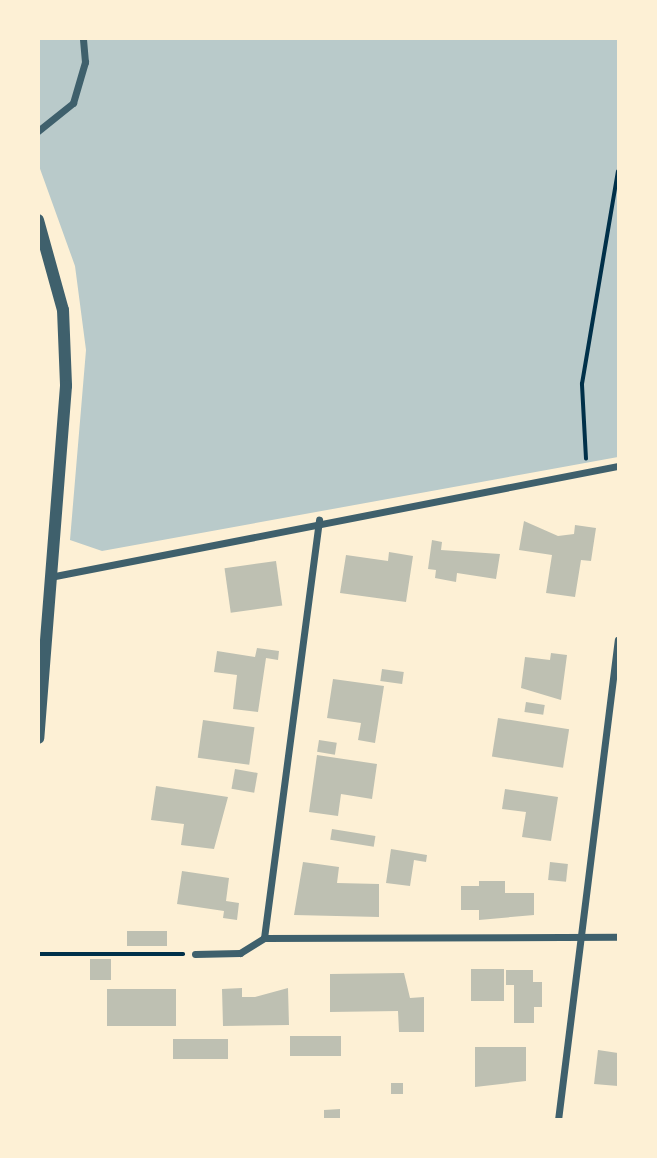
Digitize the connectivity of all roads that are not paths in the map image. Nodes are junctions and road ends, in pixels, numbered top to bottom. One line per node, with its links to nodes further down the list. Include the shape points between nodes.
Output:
1 (83, 38): 2 (street, via 85,62 73,103)
2 (38, 131)
3 (38, 220): 6 (street, via 64,335)
4 (618, 466): 5 (street)
5 (318, 520): 6 (street); 11 (street)
6 (55, 576): 8 (street)
7 (618, 640): 9 (street)
8 (38, 738)
9 (582, 937): 10 (street); 11 (street); 13 (street)
10 (618, 937)
11 (264, 938): 12 (street, via 240,953)
12 (195, 954)
13 (558, 1119)

